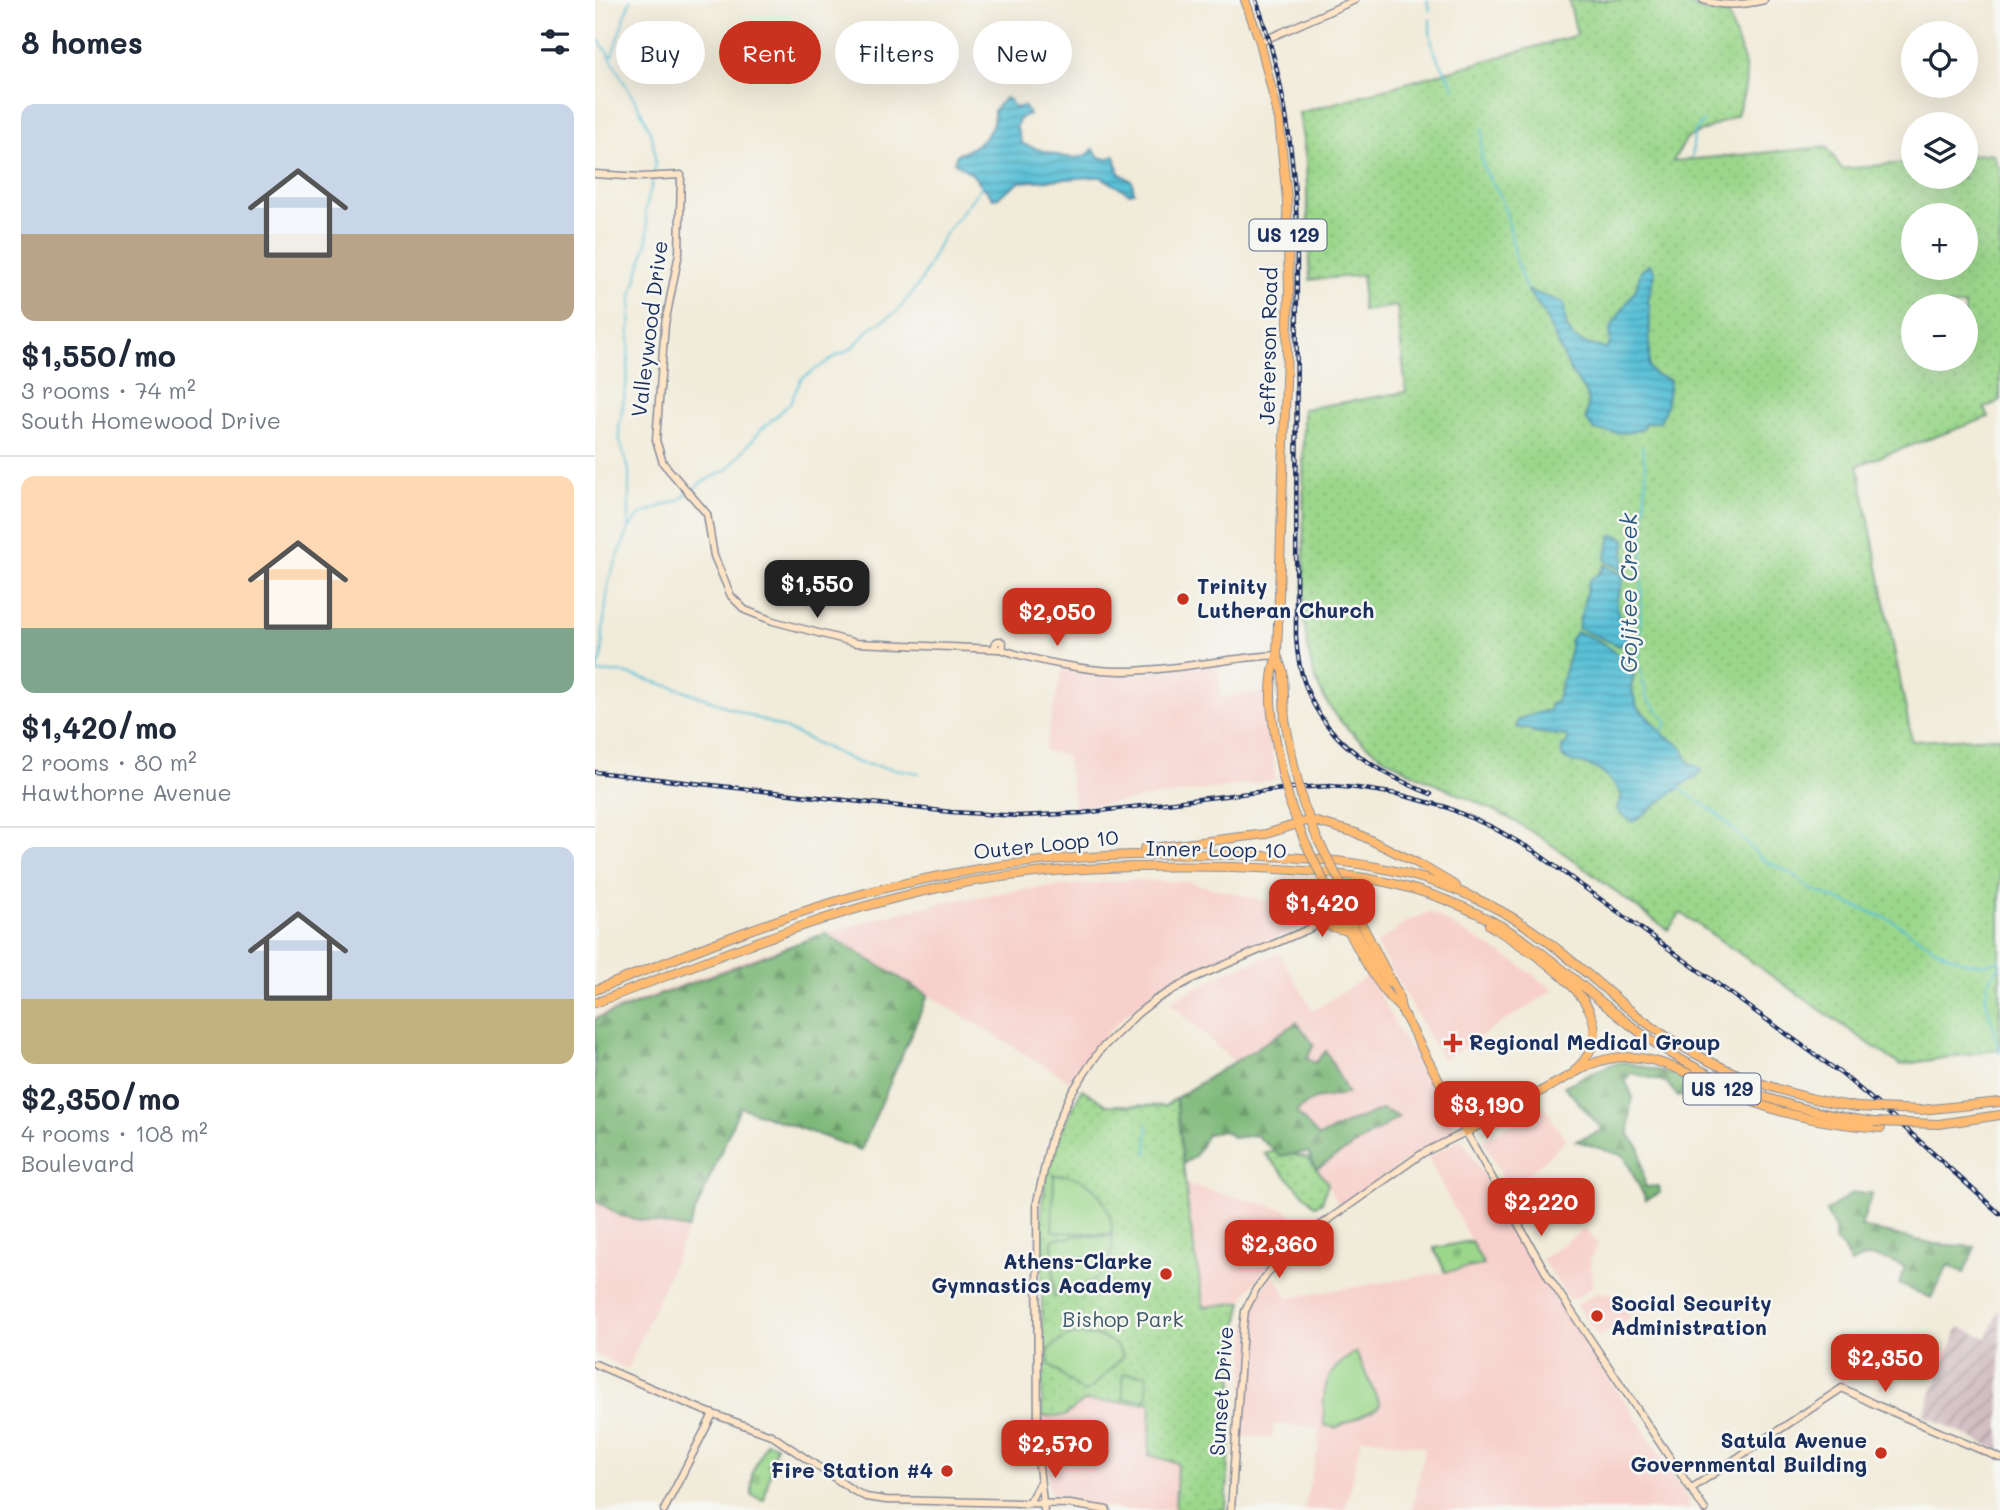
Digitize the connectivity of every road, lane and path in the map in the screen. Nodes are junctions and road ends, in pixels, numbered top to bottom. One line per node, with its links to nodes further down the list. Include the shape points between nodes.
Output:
1 (1245, 0): 5 (highway, Jefferson Road / US 129)
2 (1355, 0): 5 (street)
3 (1703, 0): 4 (street, via 1735,6)
4 (1764, 0)
5 (1260, 42): 7 (highway, Jefferson Road / US 129, via 1279,119 1287,200 1289,292)
6 (595, 174): 7 (street, Valleywood Drive, via 681,175 679,253 665,324 656,440 663,463 706,512 719,570 731,596 744,610 856,643 999,646 1041,660 1107,671)
7 (1277, 655): 8 (highway, Jefferson Road / US 129, bridge, via 1294,770); 9 (highway, Jefferson Road / US 129, bridge, via 1272,719)
8 (1310, 820): 9 (highway); 13 (highway, US 129, via 1374,841); 14 (highway, Jefferson Road, bridge, via 1346,893)
9 (1297, 822): 10 (highway, via 1266,834); 11 (highway, Jefferson Road / US 129, bridge)
10 (1106, 854): 13 (highway, Outer Loop 10, via 1335,859 1425,878); 17 (highway, Outer Loop 10, via 967,870 856,896 778,920)
11 (1331, 895): 14 (highway, US 129); 15 (highway, via 1329,913)
12 (1444, 899): 18 (highway, Inner Loop 10, via 1380,879 1307,869 1113,867 1006,876 839,914); 20 (highway, via 1528,951 1585,1000 1594,1021 1593,1044); 25 (highway, Inner Loop 10, via 1535,947 1648,1039 1700,1070 1782,1104)
13 (1482, 901): 22 (highway, Outer Loop 10 / US 129, bridge, via 1545,939 1635,1013 1692,1052 1766,1086 1857,1107 1921,1110)
14 (1347, 912): 15 (street); 16 (highway, US 129); 19 (highway, via 1396,989)
15 (1320, 924): 16 (highway); 30 (street, via 1194,978 1156,1000 1100,1050 1070,1095 1051,1138 1037,1202)
16 (1348, 931): 19 (highway, US 129, via 1377,980)
17 (595, 990)
18 (595, 1003)
19 (1401, 1009): 21 (highway, US 129)
20 (1567, 1076): 23 (highway, US 129); 25 (highway, US 129, via 1608,1059 1647,1057 1774,1109 1829,1122)
21 (1449, 1098): 23 (highway, via 1472,1117); 26 (highway, US 129)
22 (2000, 1102)
23 (1500, 1115): 26 (highway, US 129)
24 (2000, 1115): 25 (highway, US 129, bridge, via 1938,1124)
25 (1877, 1125)
26 (1466, 1132): 31 (street, via 1549,1278); 36 (street, Sunset Drive, via 1423,1153 1309,1234 1276,1263 1252,1295 1243,1328)
27 (595, 1364): 28 (street)
28 (713, 1414): 32 (street, via 771,1435 866,1497); 34 (street)
29 (2000, 1458): 31 (street, via 1842,1388)
30 (1041, 1480): 32 (street); 33 (street)
31 (1692, 1488): 37 (street)
32 (1025, 1504): 33 (street)
33 (1044, 1507): 35 (street, via 1070,1504)
34 (664, 1510)
35 (1107, 1510)
36 (1231, 1510)
37 (1705, 1510)

